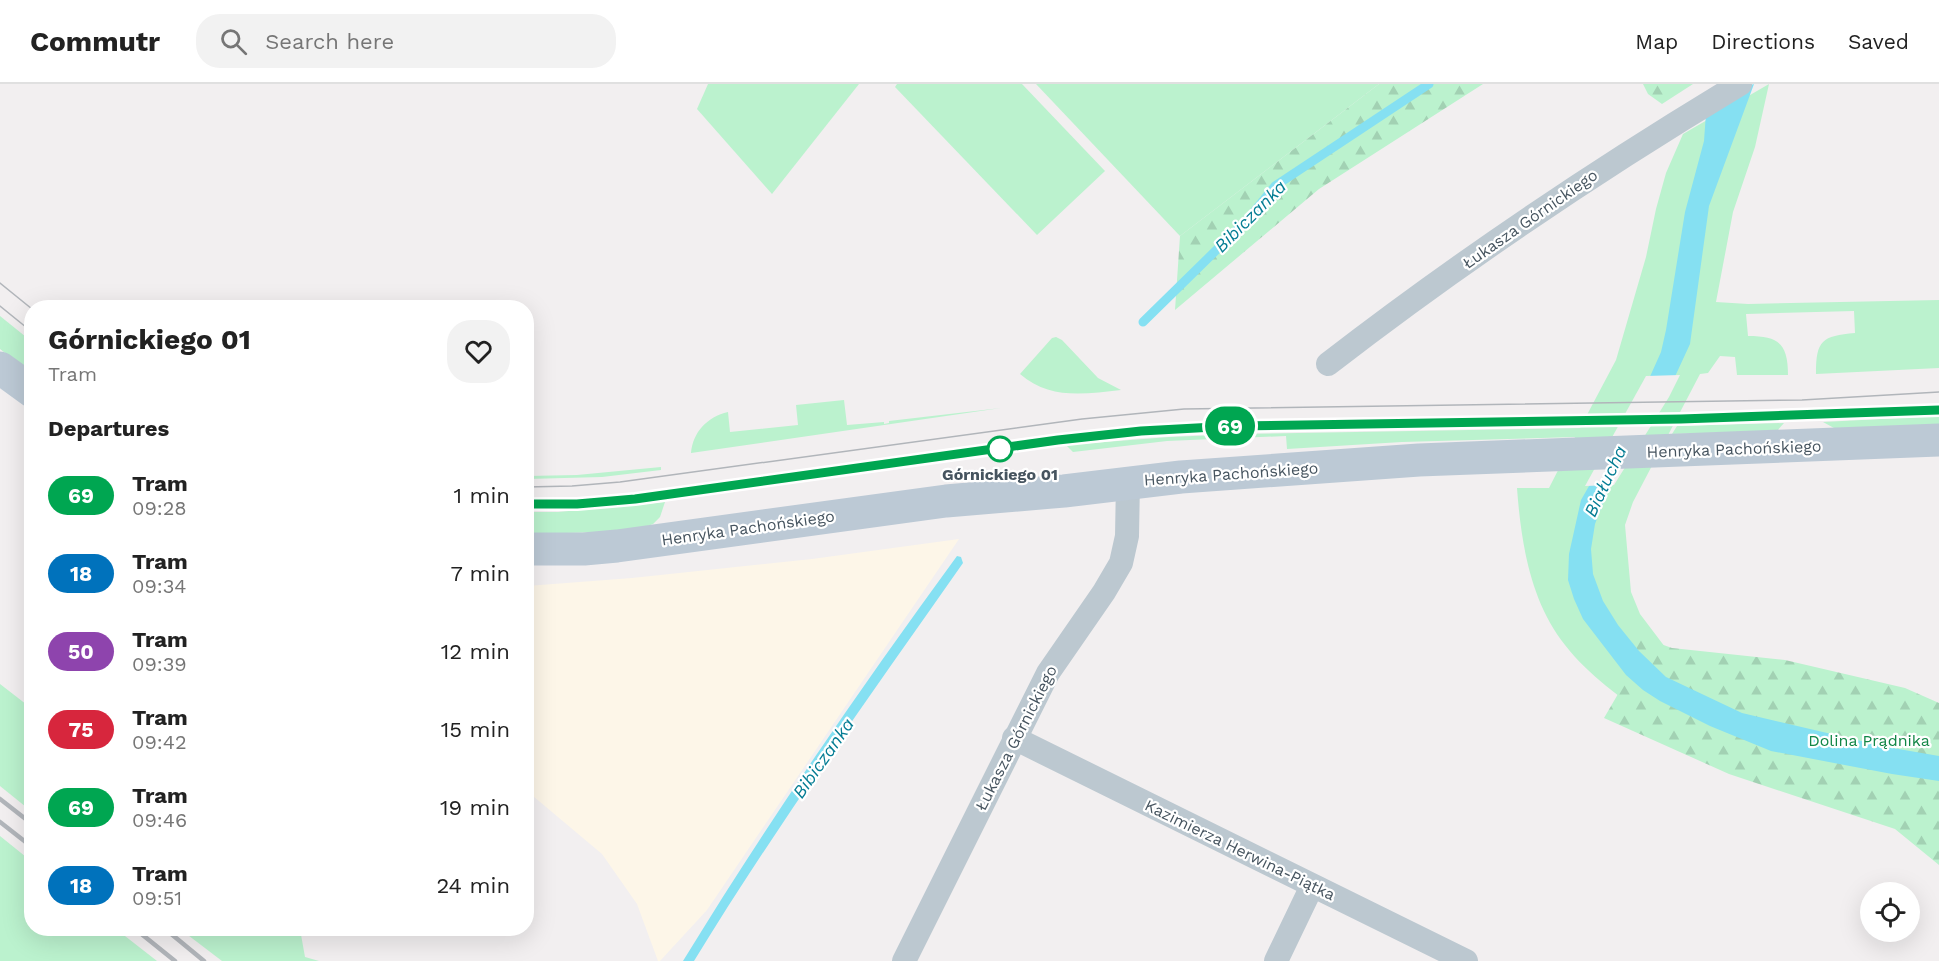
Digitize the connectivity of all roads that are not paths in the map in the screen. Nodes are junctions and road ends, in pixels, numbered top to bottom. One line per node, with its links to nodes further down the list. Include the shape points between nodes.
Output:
1 (1740, 84): 2 (street, Łukasza Górnickiego, via 1547,205)
2 (1328, 364)
3 (0, 368): 4 (street)
4 (24, 386)
5 (1939, 440): 6 (street, Henryka Pachońskiego, via 1419,460)
6 (1128, 482): 7 (street, Henryka Pachońskiego, via 946,501 617,546); 8 (street, Łukasza Górnickiego, via 1127,536 1121,563 1048,673)
7 (534, 549)
8 (1014, 738): 9 (street, Kazimierza Herwina-Piątka); 10 (street, Łukasza Górnickiego)
9 (1312, 886): 11 (street); 12 (street, Kazimierza Herwina-Piątka)
10 (904, 961)
11 (1276, 961)
12 (1466, 961)

